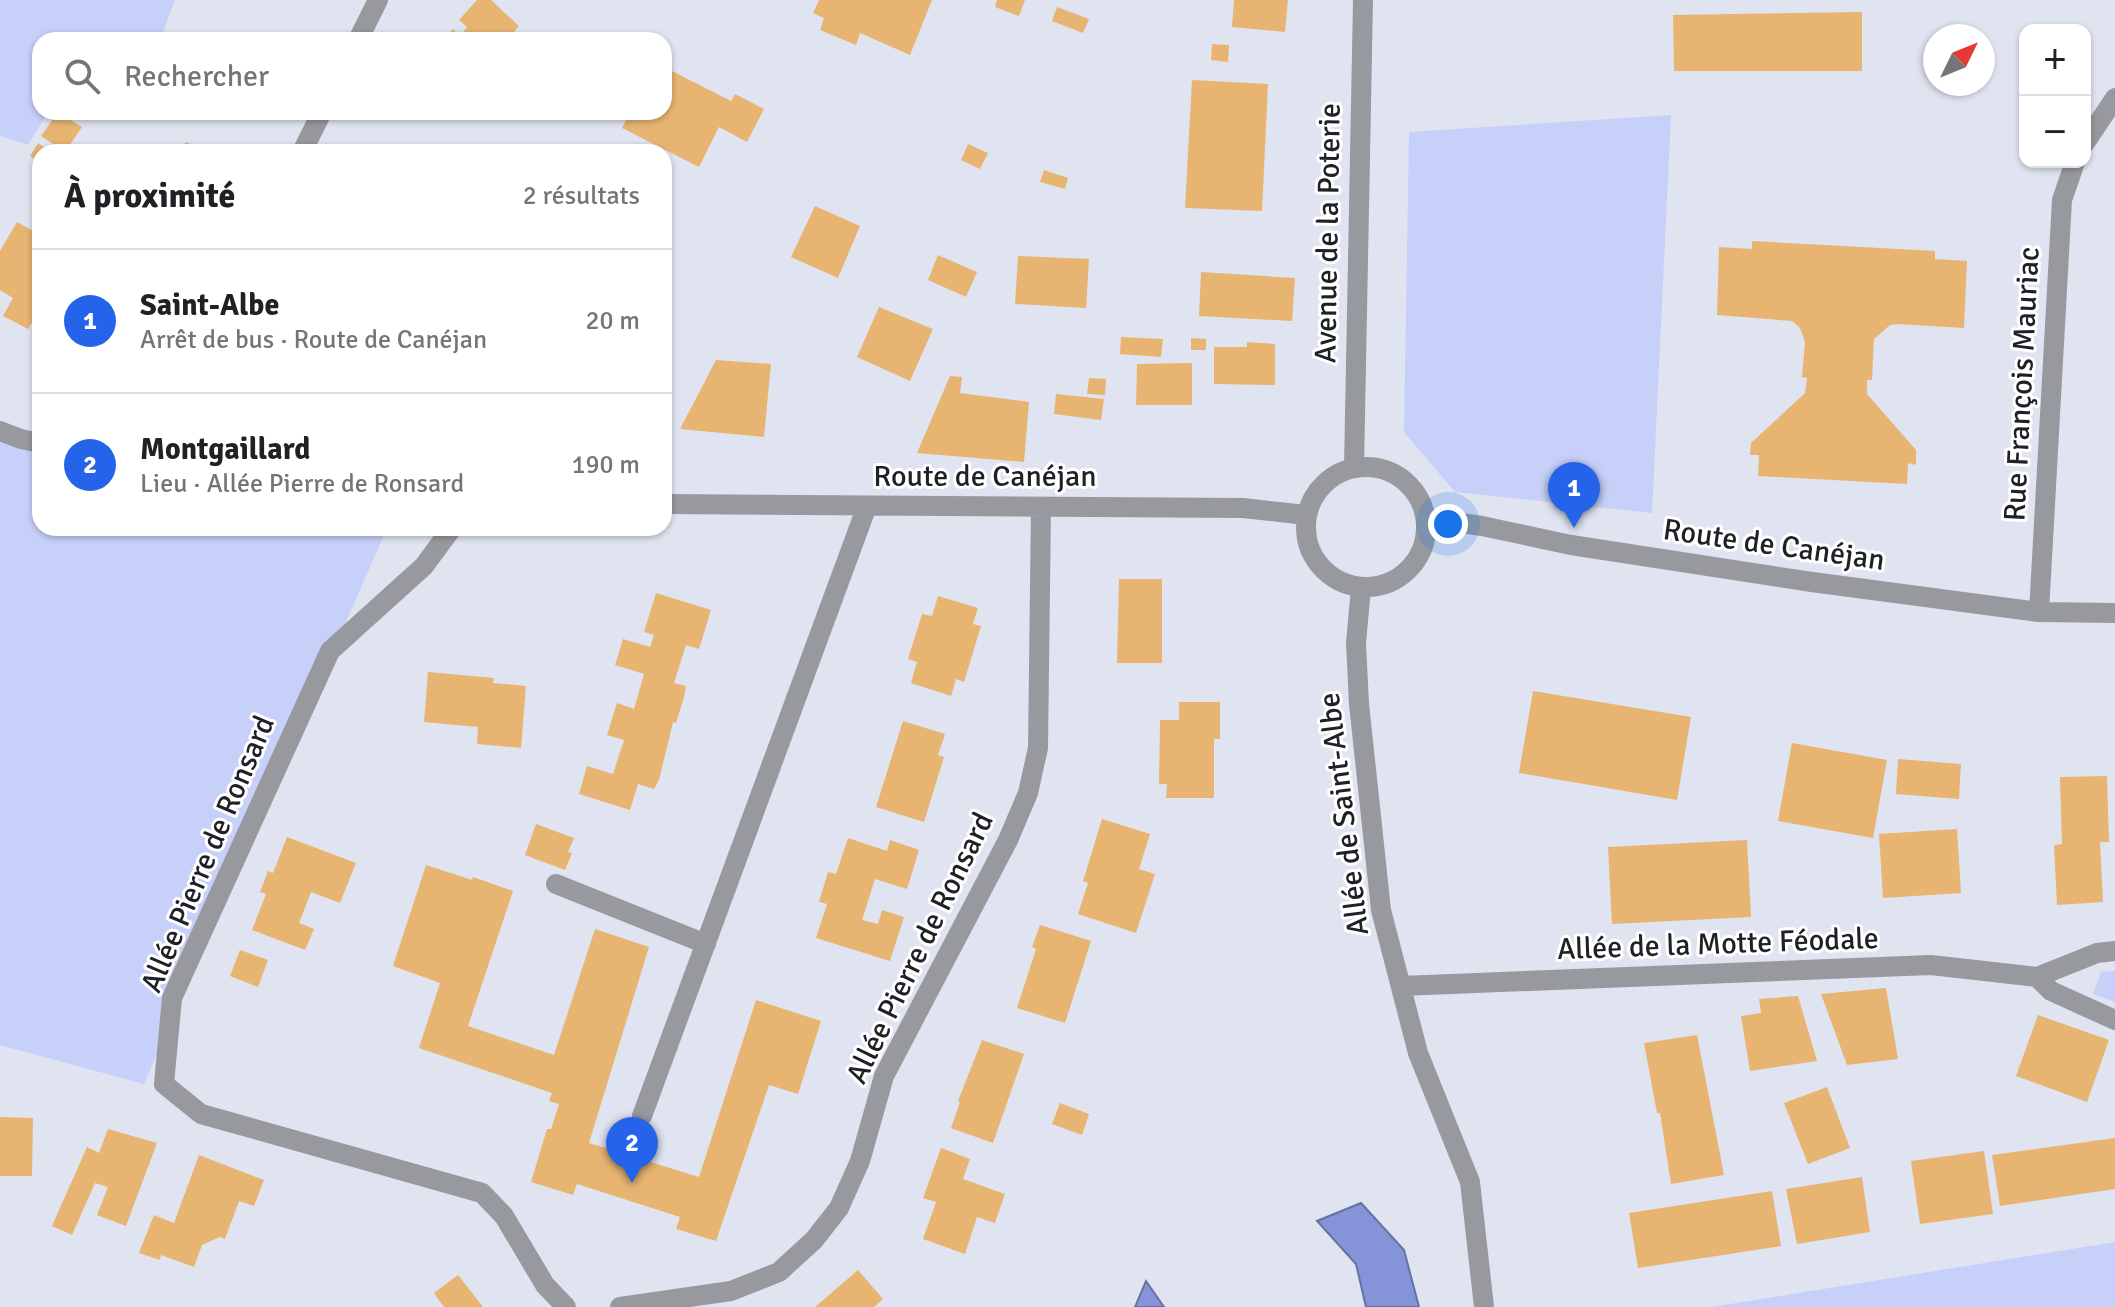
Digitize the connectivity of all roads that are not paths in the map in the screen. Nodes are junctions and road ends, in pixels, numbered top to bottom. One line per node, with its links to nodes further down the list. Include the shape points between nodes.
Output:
1 (378, 0): 3 (street)
2 (1363, 0): 11 (street, Avenue de la Poterie)
3 (362, 32)
4 (2115, 98): 6 (street)
5 (318, 120): 7 (street)
6 (2091, 134)
7 (306, 144)
8 (2073, 168): 19 (street, Rue François Mauriac, via 2062,200)
9 (0, 431): 10 (street)
10 (32, 441)
11 (1354, 468): 15 (street, via 1323,484); 16 (street, via 1374,467 1408,484)
12 (672, 504): 13 (street, Route de Canéjan)
13 (867, 506): 14 (street, Route de Canéjan); 22 (street)
14 (1041, 507): 15 (street, Route de Canéjan, via 1243,508); 29 (street, Allée Pierre de Ronsard, via 1038,748 1028,793 884,1076 860,1161 839,1208 779,1272 731,1291)
15 (1306, 515): 18 (street, via 1305,536 1324,572)
16 (1426, 518): 18 (street, via 1421,554 1411,569 1388,583); 19 (street, Route de Canéjan, via 1812,582)
17 (446, 536): 28 (street, Allée Pierre de Ronsard, via 424,566 330,651 172,998 164,1084 201,1114 482,1193 504,1216 545,1285)
18 (1361, 588): 25 (street, Allée de Saint-Albe, via 1356,643 1359,704 1381,910)
19 (2039, 612): 20 (street, Route de Canéjan)
20 (2115, 613)
21 (556, 884): 22 (street)
22 (706, 944): 27 (street)
23 (2115, 951): 24 (street, Allée de la Motte Féodale)
24 (2037, 977): 25 (street, Allée de la Motte Féodale, via 1931,965); 26 (street, Allée de la Motte Féodale, via 2051,991)
25 (1401, 986): 30 (street, Allée de Saint-Albe, via 1418,1053 1470,1182)
26 (2115, 1020)
27 (642, 1116)
28 (566, 1307)
29 (620, 1307)
30 (1484, 1307)

